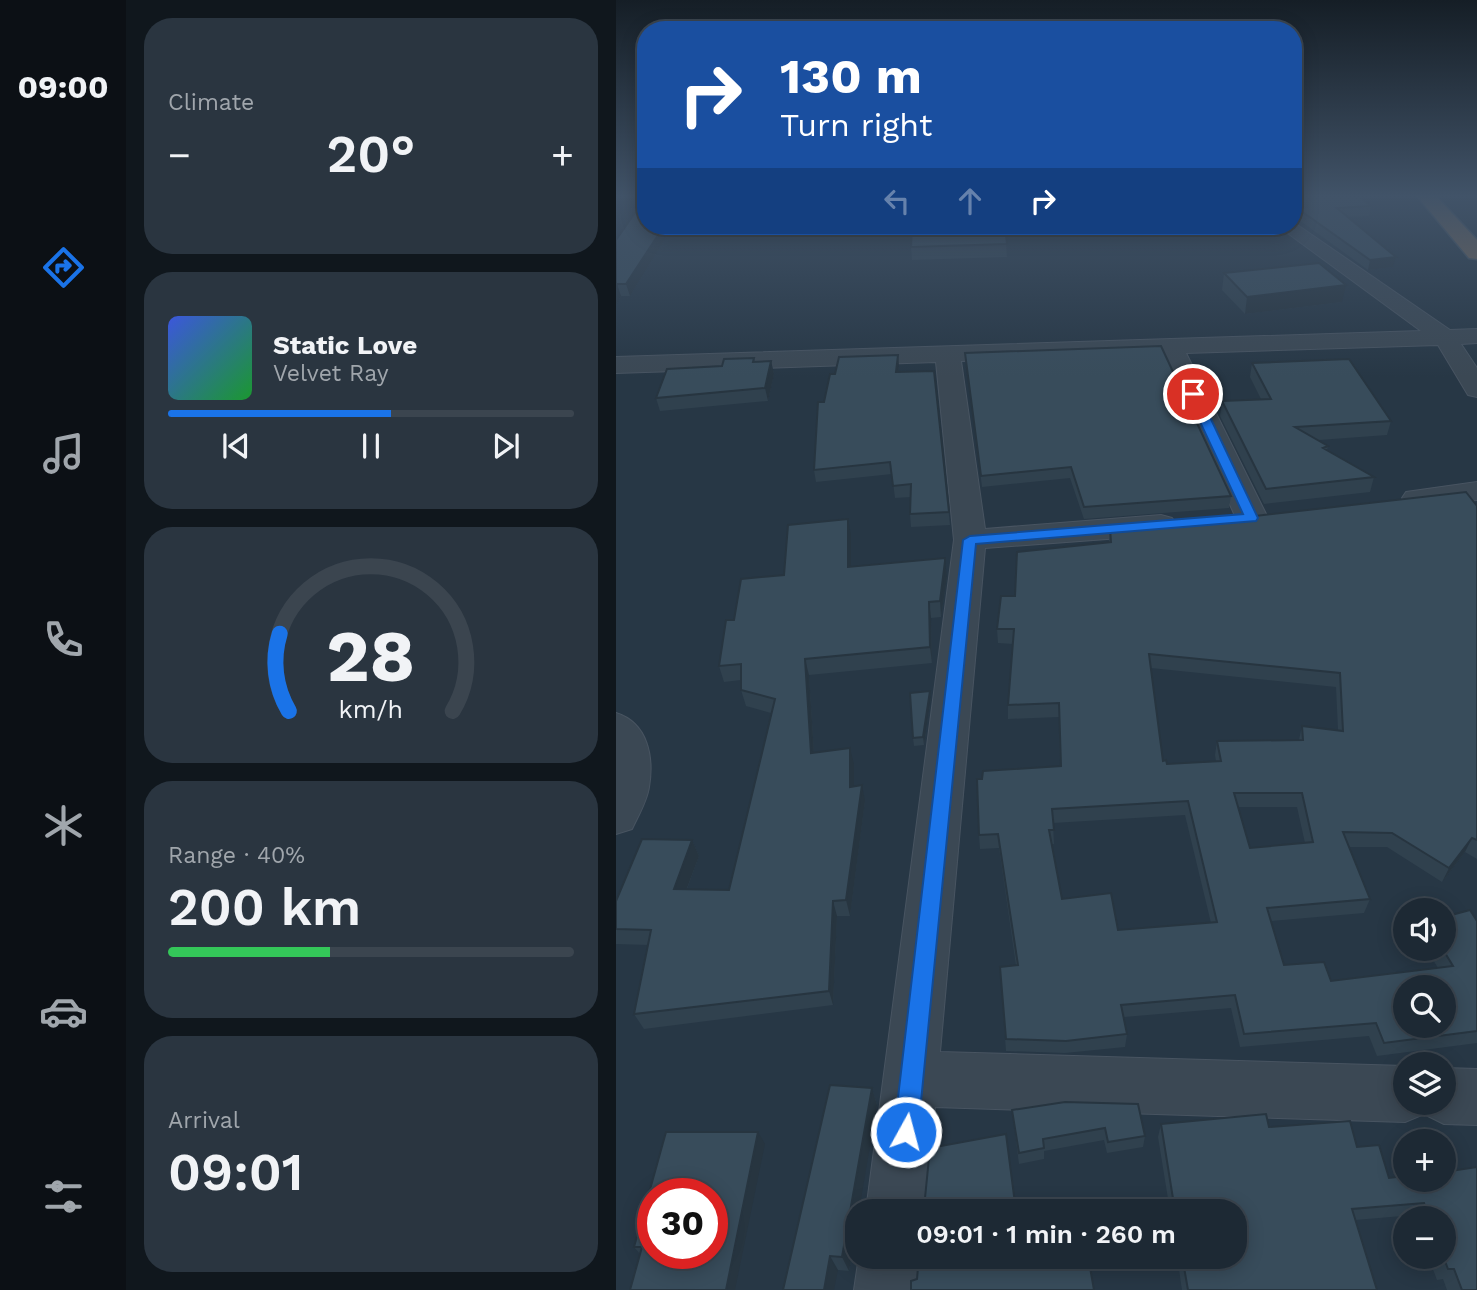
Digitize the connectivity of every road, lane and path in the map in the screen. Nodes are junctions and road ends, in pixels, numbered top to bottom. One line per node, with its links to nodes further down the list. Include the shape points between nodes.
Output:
1 (1331, 256): 3 (street)
2 (1477, 336): 3 (street)
3 (1445, 337): 4 (street); 7 (street)
4 (1170, 345): 5 (street); 10 (street)
5 (948, 354): 6 (street); 12 (street)
6 (616, 365)
7 (1477, 389)
8 (1477, 491): 9 (street)
9 (1384, 502)
10 (1251, 517)
11 (1184, 523): 12 (street)
12 (970, 540): 15 (street)
13 (616, 728): 14 (street, via 628,743 628,788)
14 (616, 816)
15 (912, 1079): 16 (street); 19 (street)
16 (1393, 1094)
17 (1456, 1096): 18 (street)
18 (1477, 1097)
19 (897, 1199)
20 (888, 1269): 21 (street)
21 (886, 1290)

